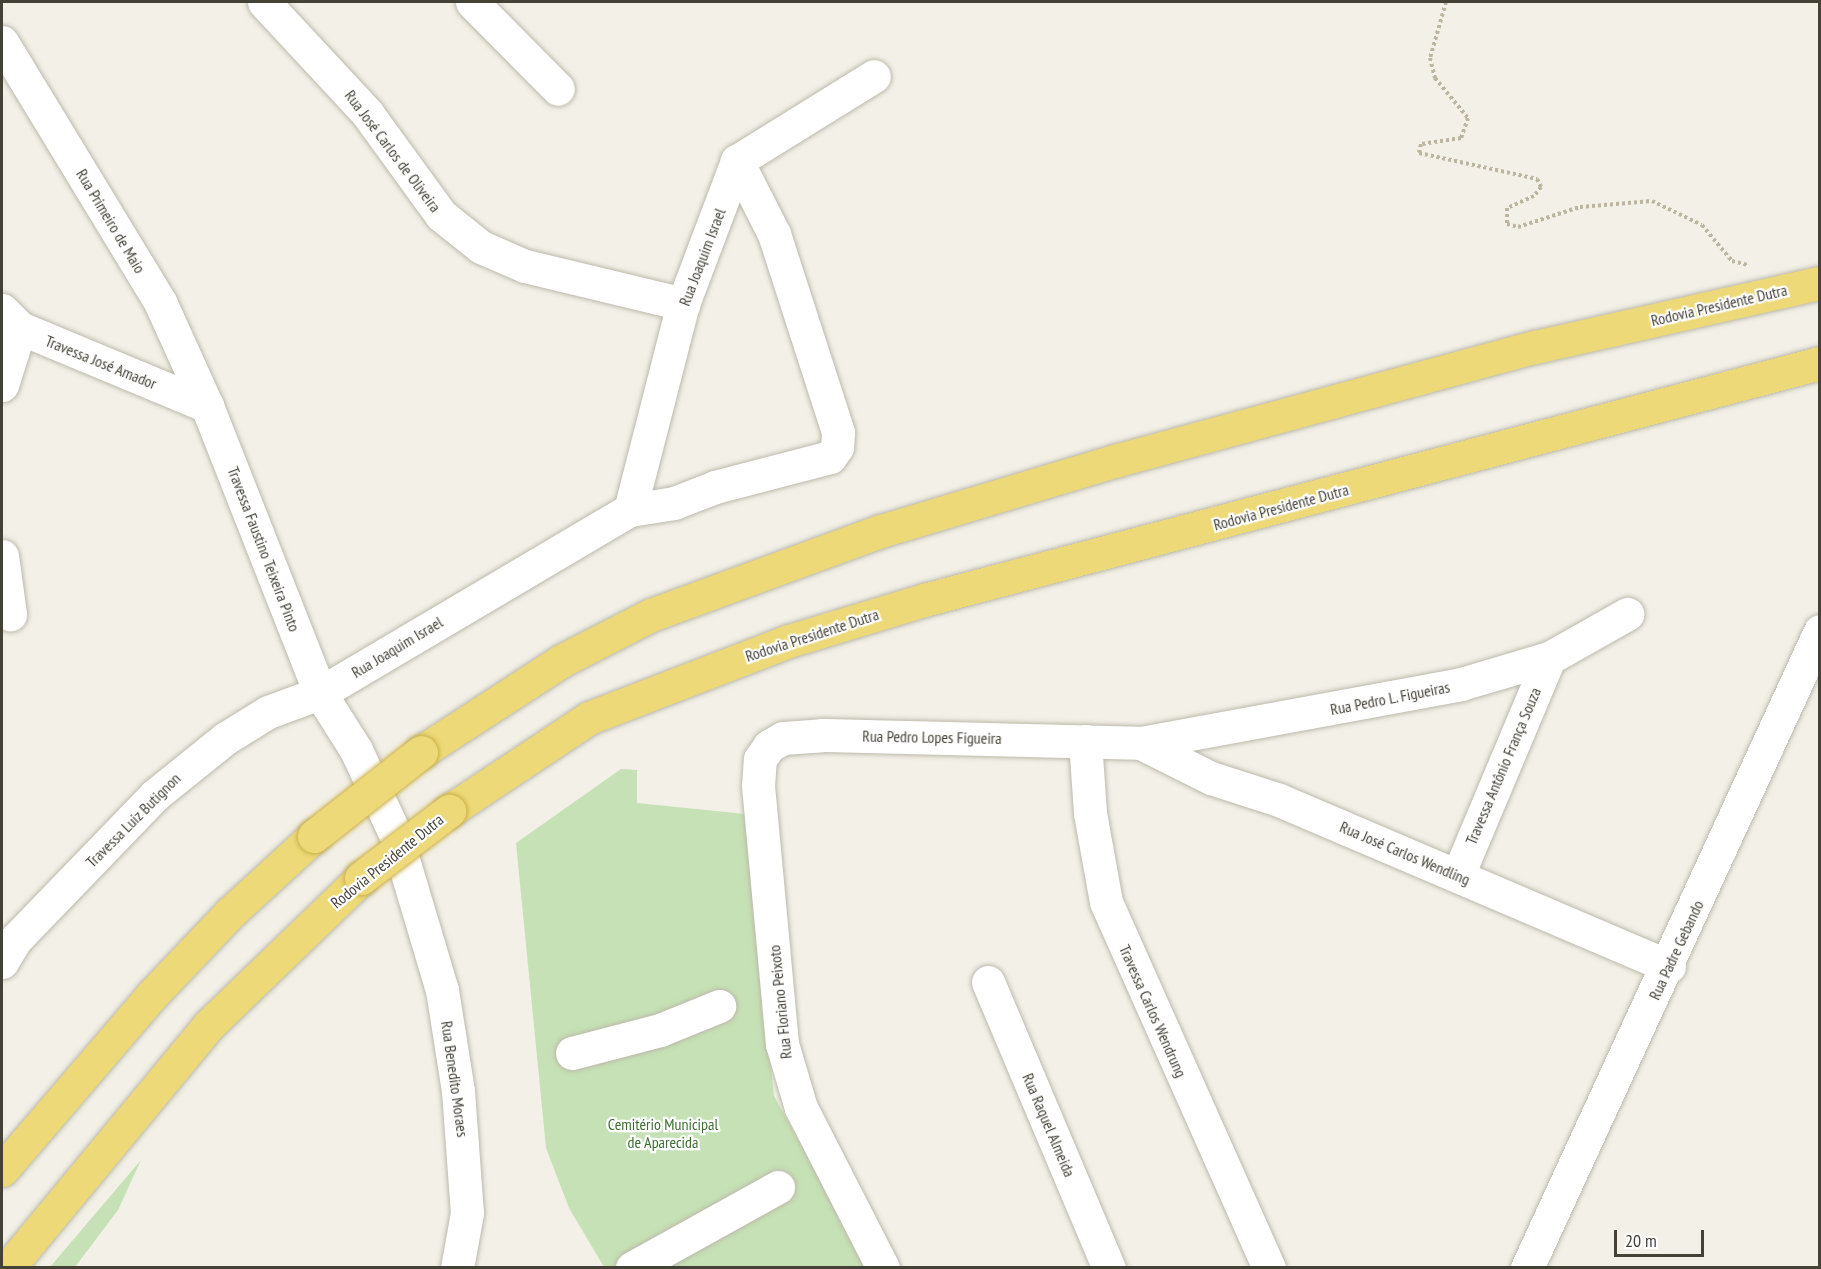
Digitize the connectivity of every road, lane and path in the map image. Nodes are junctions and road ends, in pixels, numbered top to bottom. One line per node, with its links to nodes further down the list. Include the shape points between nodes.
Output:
1 (264, 2): 10 (street, Rua José Carlos de Oliveira, via 368,113 441,215 481,247 525,266)
2 (472, 2): 6 (street)
3 (1446, 2): 8 (path, via 1430,58 1435,78 1468,118 1461,138 1421,144 1419,153 1537,179 1541,187 1534,196 1507,208 1507,224 1518,228 1580,207 1652,201 1702,225 1732,261)
4 (2, 42): 14 (street, Rua Primeiro de Maio, via 161,304)
5 (874, 76): 7 (street)
6 (558, 89)
7 (737, 161): 10 (street, Rua Joaquim Israel); 15 (street, Rua Joaquim Israel, via 774,234 838,432 837,447 830,457 715,487 674,504)
8 (1760, 269)
9 (1820, 283): 32 (highway, Rodovia Presidente Dutra, bridge, via 1535,347 1118,460 881,531 651,615 561,662 421,752 314,836 230,913 152,995)
10 (683, 304): 15 (street, Rua Joaquim Israel)
11 (10, 319): 13 (street); 14 (street, Travessa José Amador)
12 (1820, 363): 34 (highway, Rodovia Presidente Dutra, bridge, via 924,600 789,641 589,718 449,811 361,878 208,1026)
13 (2, 385)
14 (207, 406): 21 (street, Travessa Faustino Teixeira Pinto)
15 (630, 510): 21 (street, Rua Joaquim Israel)
16 (2, 556): 17 (street)
17 (10, 614)
18 (1627, 614): 20 (street, Rua Pedro L. Figueiras)
19 (1820, 631): 28 (street, Rua Padre Gebando)
20 (1549, 658): 23 (street, Rua Pedro L. Figueiras, via 1461,684); 25 (street, Travessa Antônio França Souza)
21 (320, 693): 26 (street, Travessa Faustino Teixeira Pinto, via 356,750); 27 (street, Travessa Luiz Butignon, via 268,712 178,775 16,939)
22 (1085, 741): 23 (street, Rua Pedro Lopes Figueira); 24 (street, Rua Pedro Lopes Figueira, via 783,738 760,759); 39 (street, Travessa Carlos Wendrung, via 1090,813 1106,902)
23 (1141, 743): 25 (street, Rua José Carlos Wendling, via 1211,778 1279,800)
24 (758, 786): 37 (street, Rua Floriano Peixoto, via 782,1044 790,1081)
25 (1458, 874): 28 (street, Rua José Carlos Wendling)
26 (417, 892): 35 (street, Rua Benedito Moraes, via 442,990 466,1156 467,1213)
27 (2, 962)
28 (1669, 966): 40 (street, Rua Padre Gebando)
29 (988, 982): 38 (street, Rua Raquel Almeida)
30 (719, 1006): 31 (street, via 660,1030)
31 (572, 1053)
32 (2, 1170)
33 (778, 1187): 36 (street)
34 (8, 1268)
35 (457, 1268)
36 (632, 1268)
37 (883, 1268)
38 (1109, 1268)
39 (1269, 1268)
40 (1527, 1268)

